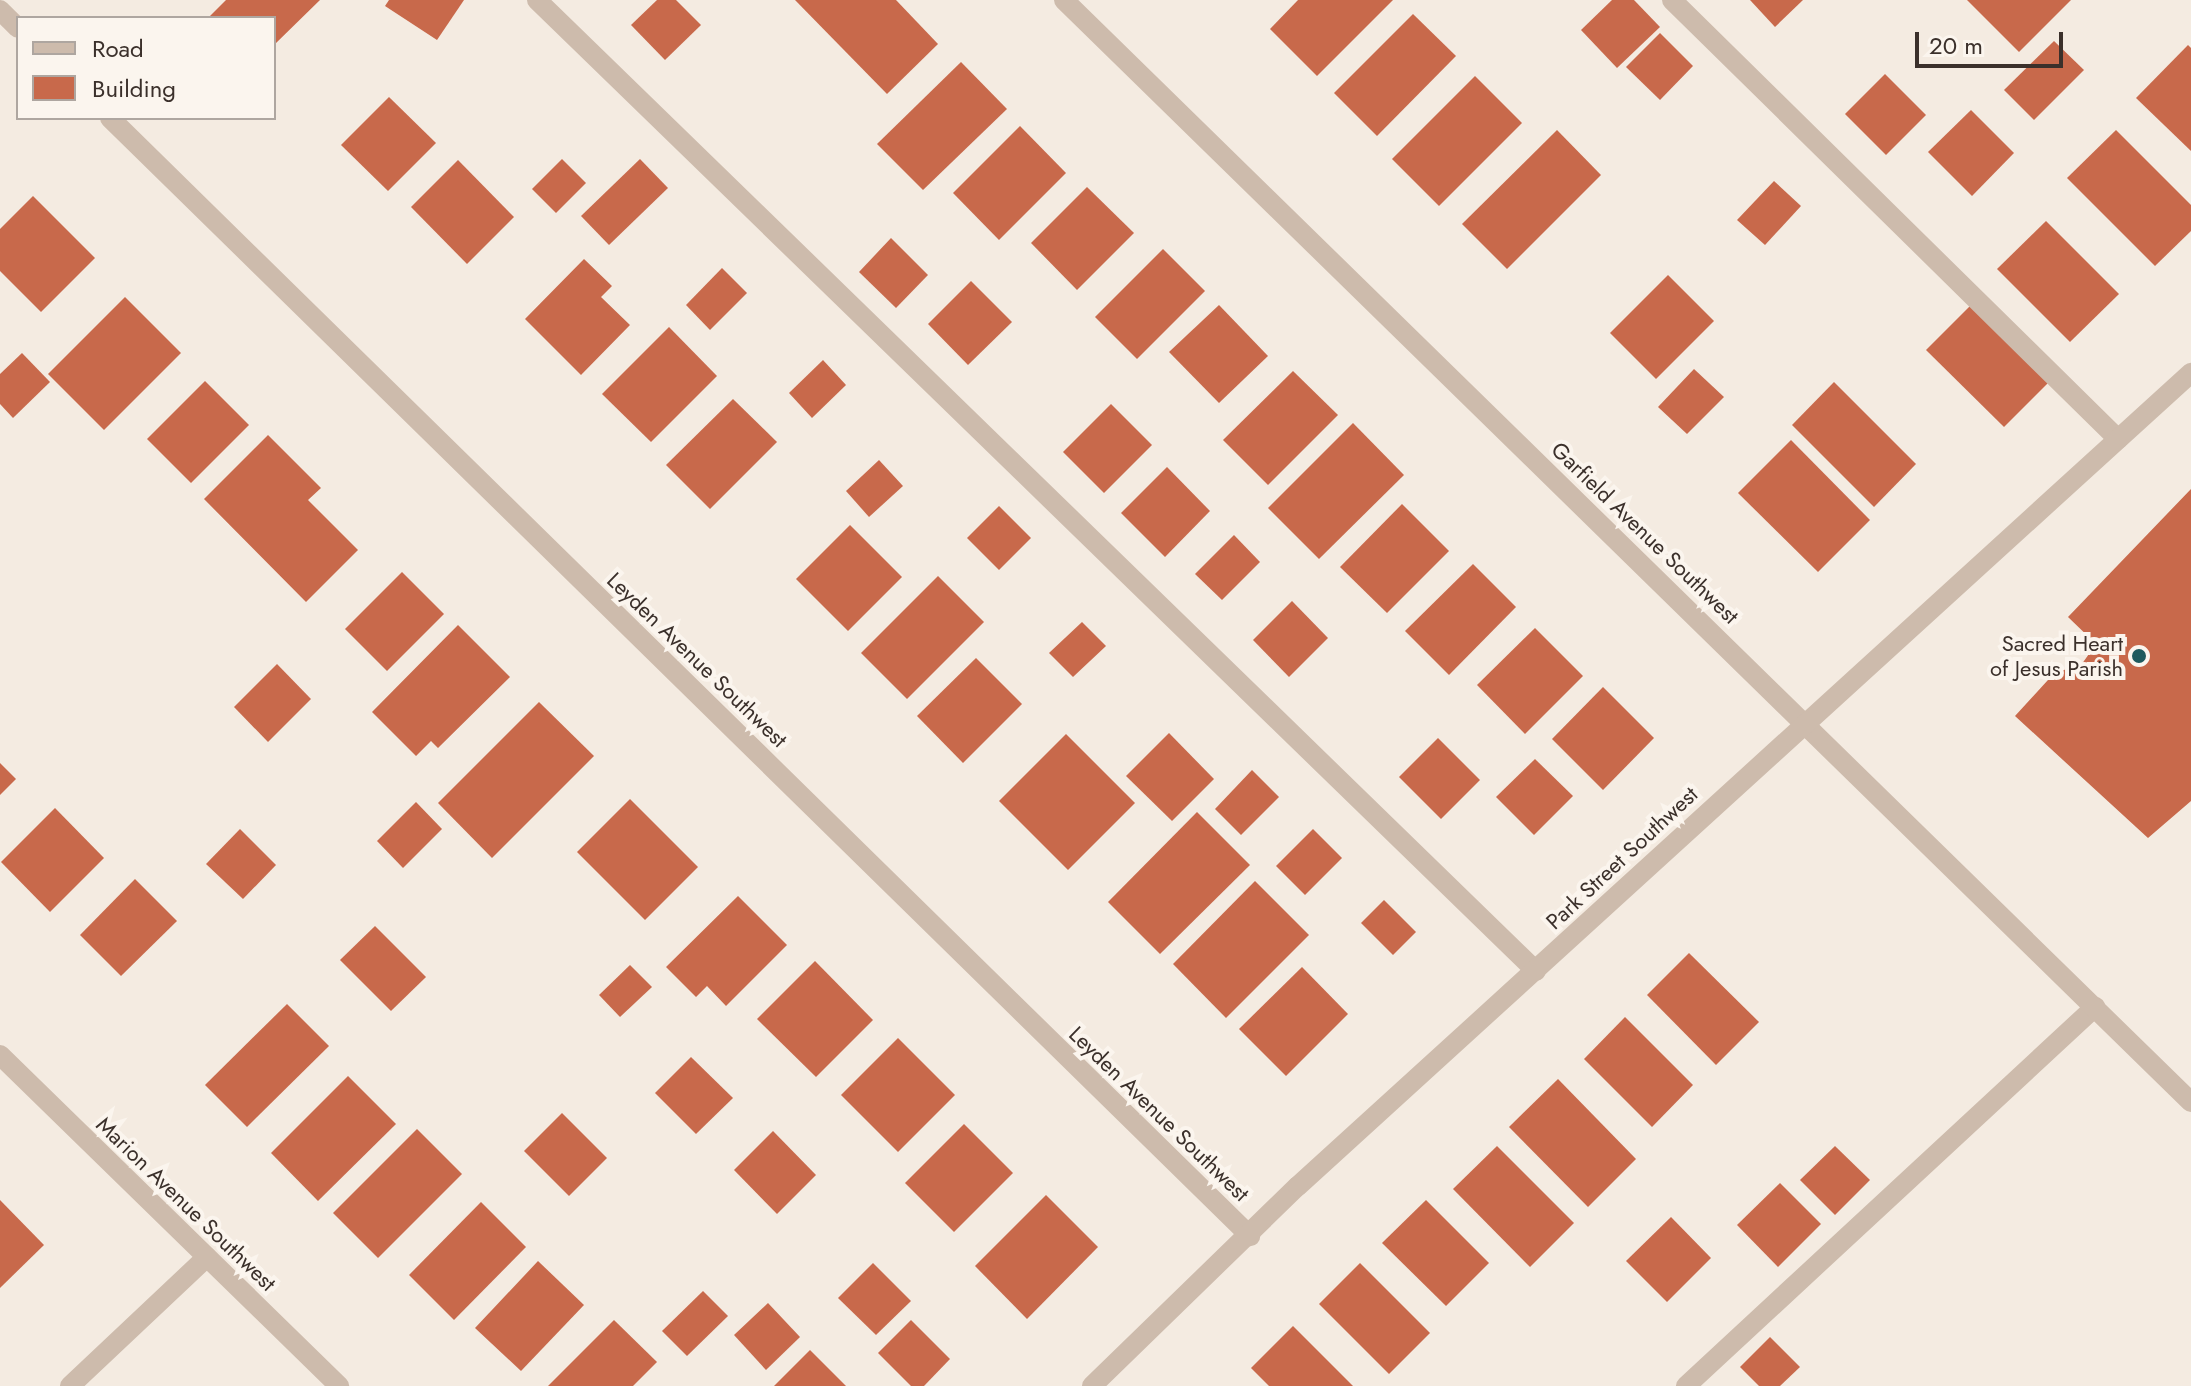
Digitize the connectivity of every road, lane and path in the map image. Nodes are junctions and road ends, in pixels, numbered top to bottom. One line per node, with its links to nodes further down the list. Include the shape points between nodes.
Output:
1 (537, 0): 10 (street)
2 (1064, 0): 9 (street, Garfield Avenue Southwest)
3 (1672, 0): 8 (street)
4 (0, 10): 5 (street)
5 (16, 26)
6 (112, 120): 14 (street, Leyden Avenue Southwest)
7 (2191, 373): 8 (street, Park Street Southwest)
8 (2118, 439): 9 (street, Park Street Southwest)
9 (1804, 723): 10 (street, Park Street Southwest); 11 (street, Garfield Avenue Southwest)
10 (1536, 971): 14 (street, Park Street Southwest, via 1298,1186)
11 (2095, 1007): 13 (street, Garfield Avenue Southwest); 19 (street)
12 (0, 1055): 15 (street, Marion Avenue Southwest)
13 (2191, 1102)
14 (1250, 1236): 18 (street, Park Street Southwest)
15 (207, 1257): 16 (street); 17 (street, Marion Avenue Southwest)
16 (70, 1386)
17 (339, 1386)
18 (1092, 1386)
19 (1686, 1386)

